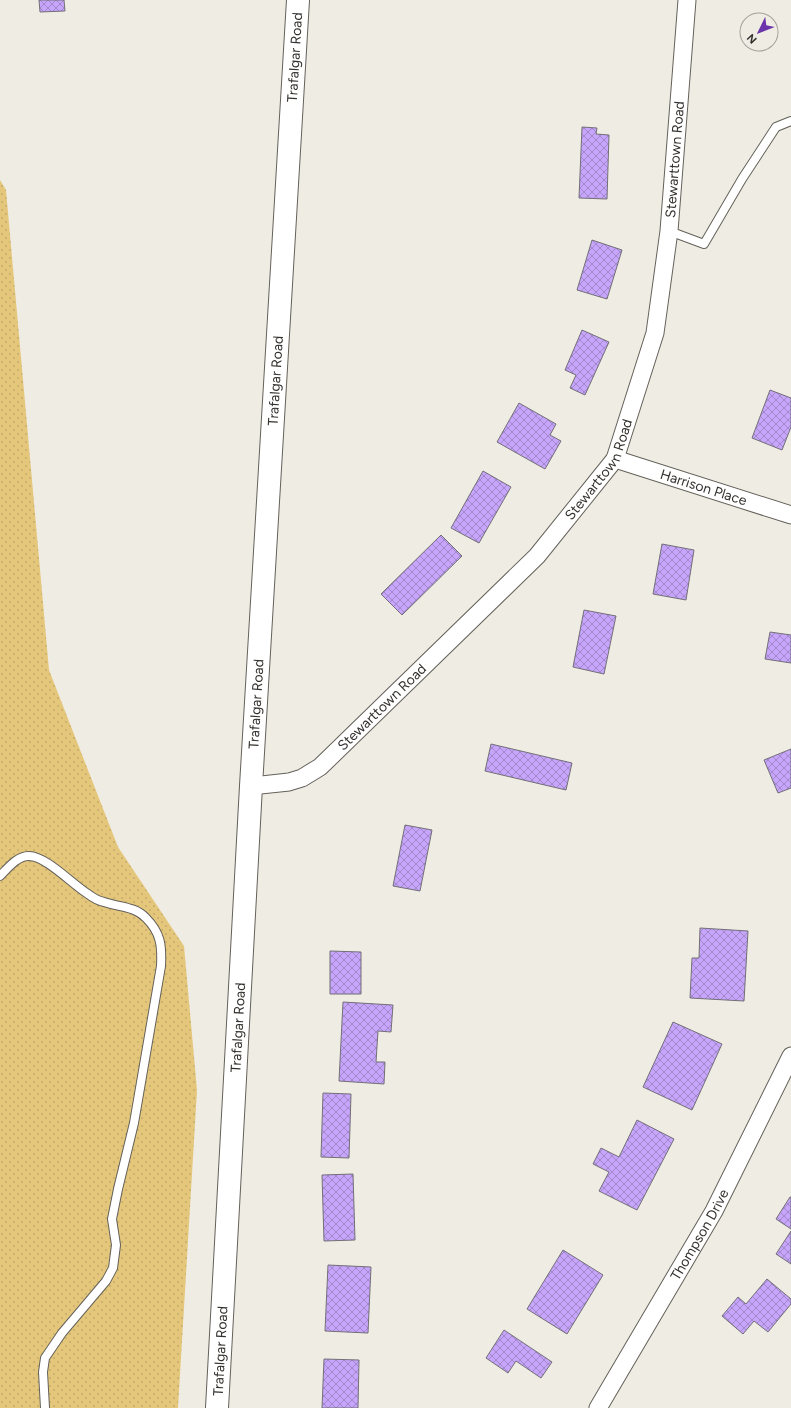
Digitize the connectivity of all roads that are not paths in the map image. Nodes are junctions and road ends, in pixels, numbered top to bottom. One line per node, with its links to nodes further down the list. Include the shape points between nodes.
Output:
1 (298, 0): 7 (main road, Trafalgar Road)
2 (687, 0): 4 (street, Stewarttown Road)
3 (791, 121): 4 (lane, via 776,127 742,178 704,244)
4 (669, 231): 5 (street, Stewarttown Road, via 655,333)
5 (615, 459): 6 (street, Harrison Place); 7 (street, Stewarttown Road, via 537,556 320,767 302,778 289,782)
6 (791, 515)
7 (251, 786): 11 (main road, Trafalgar Road)
8 (0, 876): 10 (lane, via 19,858 30,856 43,860 89,895 104,902 136,910 146,917 156,930 162,946 161,966 134,1123 112,1219 116,1245 113,1268 106,1281 62,1333 45,1358)
9 (791, 1056): 12 (street, Thompson Drive, via 714,1211)
10 (45, 1408)
11 (217, 1408)
12 (598, 1408)

